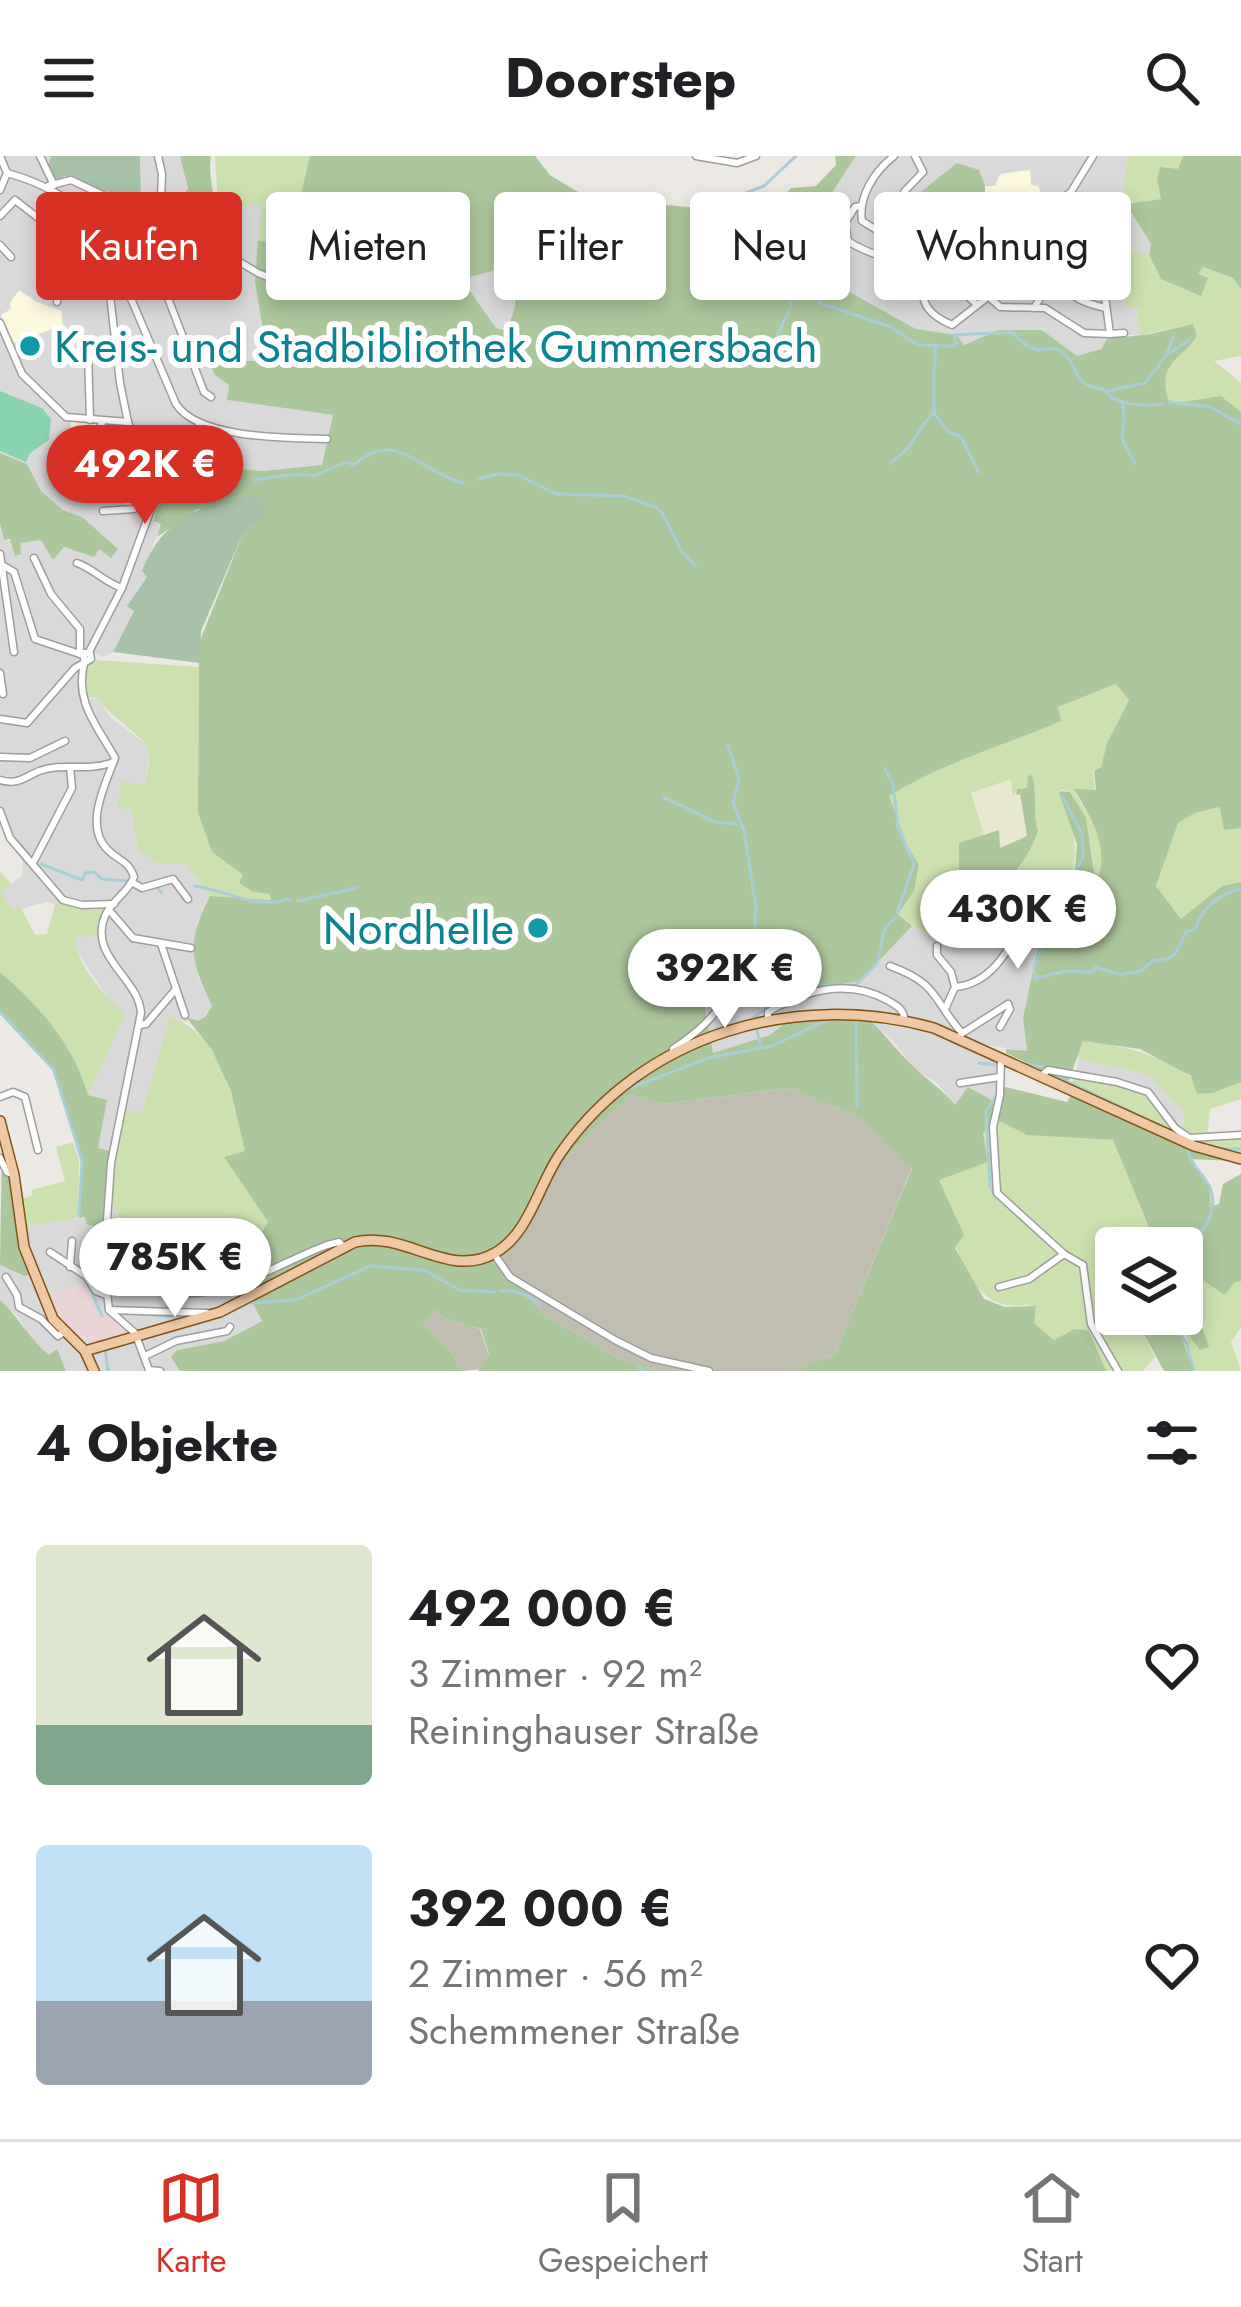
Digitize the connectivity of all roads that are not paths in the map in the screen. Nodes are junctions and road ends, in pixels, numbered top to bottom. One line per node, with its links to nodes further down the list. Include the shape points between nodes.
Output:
1 (1, 156): 9 (street)
2 (40, 156): 11 (street)
3 (158, 156): 16 (street)
4 (696, 156): 5 (street, via 737,163)
5 (756, 156)
6 (894, 156): 19 (street)
7 (915, 156): 17 (street, via 923,172)
8 (1093, 156): 18 (street)
9 (7, 173): 10 (street); 13 (street)
10 (20, 178): 12 (street); 13 (street)
11 (55, 185): 12 (street); 15 (street, via 71,180)
12 (44, 186): 14 (street)
13 (1, 189)
14 (53, 192)
15 (98, 192)
16 (159, 192)
17 (904, 192)
18 (1071, 192)
19 (861, 206): 22 (street); 34 (street, via 845,224 848,242 911,270 924,304 952,325)
20 (0, 217): 21 (street, via 13,200)
21 (36, 217)
22 (874, 229)
23 (0, 245): 24 (street)
24 (11, 257)
25 (110, 300): 40 (street)
26 (131, 300): 45 (street, via 176,404)
27 (169, 300): 41 (street)
28 (972, 300): 34 (street)
29 (982, 300): 34 (street)
30 (992, 300): 35 (street, via 1000,308)
31 (1039, 300): 35 (street)
32 (1080, 300): 36 (street)
33 (1104, 300): 36 (street)
34 (976, 304)
35 (1034, 308): 39 (street, via 1054,311 1084,333)
36 (1106, 308): 39 (street)
37 (0, 322): 42 (street, via 28,381 65,417)
38 (1124, 333): 39 (street)
39 (1110, 334)
40 (115, 347): 42 (street, via 88,353); 44 (street)
41 (212, 397)
42 (90, 420): 43 (street)
43 (103, 421): 44 (street); 48 (street, via 91,444)
44 (128, 422): 51 (street)
45 (199, 425): 46 (street); 49 (street)
46 (327, 439)
47 (130, 451): 48 (street, via 123,462)
48 (110, 454): 50 (street, via 92,478)
49 (174, 468)
50 (112, 488)
51 (154, 488): 52 (street, via 134,509); 57 (street)
52 (103, 511)
53 (0, 554): 56 (street)
54 (34, 558): 59 (street, via 80,629)
55 (77, 563): 57 (street)
56 (4, 566): 58 (street); 59 (street, via 14,572 35,639)
57 (122, 588): 59 (street)
58 (14, 652)
59 (84, 656): 62 (street, via 27,723); 65 (street, via 82,698)
60 (0, 673): 61 (street)
61 (4, 694)
62 (0, 719)
63 (65, 741): 64 (street, via 30,758)
64 (0, 757)
65 (115, 762): 66 (street); 70 (street, via 101,793 99,832 130,866)
66 (70, 767): 67 (street); 69 (street, via 72,788)
67 (0, 780)
68 (0, 811): 69 (street, via 10,838)
69 (34, 862): 73 (street, via 63,900)
70 (133, 884): 71 (street, via 173,879); 73 (street)
71 (188, 899)
72 (1037, 899): 79 (street, via 999,963)
73 (111, 907): 74 (street, via 133,938); 85 (street, via 106,953 141,1004)
74 (160, 944): 76 (street); 80 (street)
75 (937, 946): 79 (street)
76 (191, 948)
77 (890, 965): 81 (street, via 922,981)
78 (729, 987): 88 (street)
79 (955, 987): 81 (street)
80 (176, 989): 82 (street); 85 (street)
81 (946, 1007): 87 (street)
82 (185, 1015)
83 (768, 1018): 84 (main road, via 844,1012); 84 (street, via 805,995 851,987 900,1007); 88 (main road)
84 (904, 1019): 87 (main road)
85 (140, 1025): 106 (street, via 110,1163)
86 (1000, 1028): 87 (street, via 1008,1004)
87 (961, 1035): 89 (main road)
88 (672, 1055): 104 (main road, via 577,1130 517,1231)
89 (1002, 1056): 90 (main road); 91 (street)
90 (1042, 1075): 95 (street, via 1148,1092 1189,1138); 98 (main road, via 1194,1146)
91 (1000, 1077): 92 (street); 105 (street, via 997,1192)
92 (960, 1083)
93 (0, 1097): 96 (street, via 25,1097)
94 (0, 1121): 99 (main road)
95 (1240, 1134)
96 (38, 1150)
97 (0, 1158): 99 (street)
98 (1241, 1159)
99 (14, 1175): 115 (main road, via 24,1246)
100 (72, 1241): 107 (street)
101 (343, 1246): 104 (main road, via 383,1239 460,1262); 108 (street, via 327,1244 213,1292 164,1287); 113 (main road)
102 (117, 1249): 108 (street)
103 (50, 1252): 107 (street)
104 (494, 1254): 122 (street, via 510,1276 615,1340)
105 (1064, 1254): 110 (street, via 1029,1279); 119 (street, via 1083,1265 1091,1324)
106 (104, 1264): 108 (street, via 129,1279); 111 (street)
107 (70, 1267): 111 (street)
108 (138, 1274)
109 (6, 1277): 115 (street, via 19,1307 58,1336)
110 (999, 1287)
111 (106, 1295): 112 (street)
112 (109, 1310): 113 (street); 116 (street)
113 (220, 1312): 116 (main road)
114 (230, 1327): 118 (street)
115 (64, 1332): 117 (main road)
116 (138, 1338): 117 (main road); 118 (street)
117 (85, 1352): 120 (main road)
118 (145, 1356): 121 (street, via 149,1370)
119 (1116, 1369)
120 (94, 1371)
121 (160, 1371)
122 (709, 1371)

